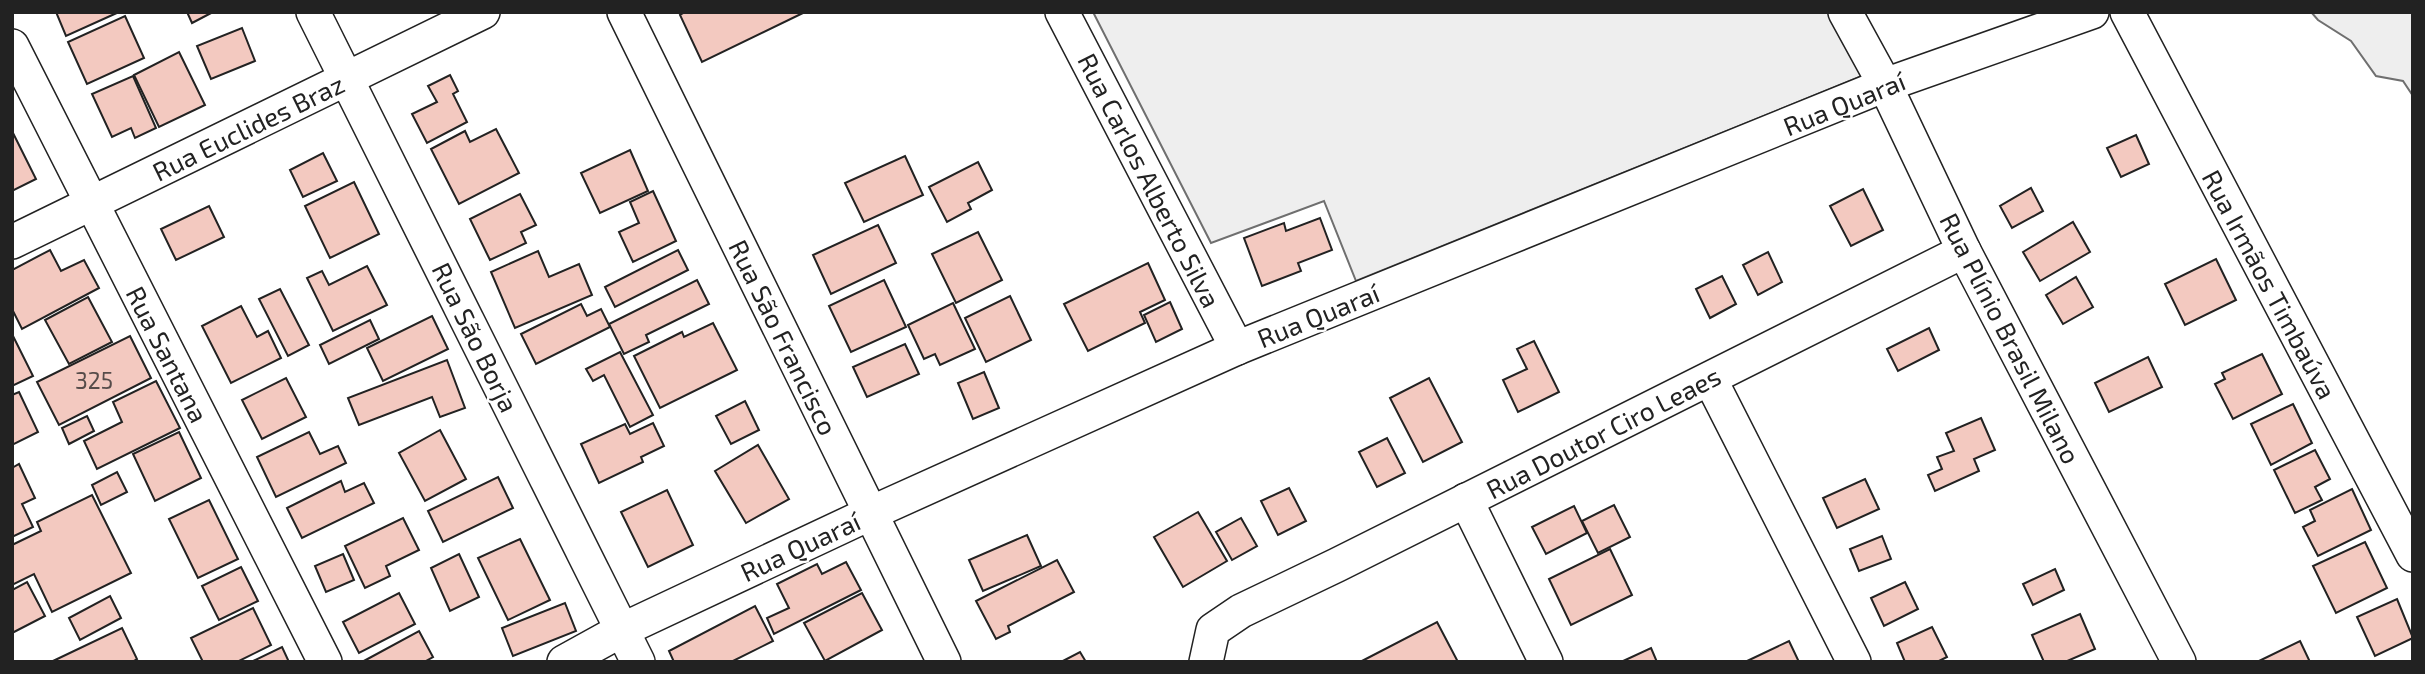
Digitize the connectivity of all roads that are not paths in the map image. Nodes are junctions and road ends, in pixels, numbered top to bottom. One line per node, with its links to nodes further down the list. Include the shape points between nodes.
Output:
1 (313, 12): 9 (street, Rua São Borja)
2 (483, 12): 9 (street, Rua Euclides Braz)
3 (624, 12): 17 (street, Rua São Francisco)
4 (1062, 12): 14 (street, Rua Carlos Alberto Silva)
5 (1845, 12): 10 (street, Rua Plínio Brasil Milano)
6 (2092, 12): 10 (street, Rua Quaraí)
7 (2127, 12): 18 (street, Rua Irmãos Timbaúva)
8 (12, 46): 11 (street, Rua Santana)
9 (348, 79): 11 (street, Rua Euclides Braz); 19 (street, Rua São Borja)
10 (1885, 85): 13 (street, Rua Plínio Brasil Milano); 14 (street, Rua Quaraí)
11 (91, 204): 12 (street, Rua Euclides Braz); 20 (street, Rua Santana)
12 (12, 242)
13 (1964, 251): 15 (street, Rua Doutor Ciro Leaes); 27 (street, Rua Plínio Brasil Milano)
14 (1237, 348): 17 (street, Rua Quaraí)
15 (1710, 379): 16 (street, Rua Doutor Ciro Leaes); 26 (street)
16 (1466, 500): 24 (street, Rua Doutor Ciro Leaes, via 1241,611 1213,630); 25 (street)
17 (871, 513): 19 (street, Rua Quaraí); 23 (street, Rua São Francisco)
18 (2413, 555)
19 (622, 630): 21 (street, Rua Quaraí); 22 (street, Rua São Borja)
20 (325, 662)
21 (564, 662)
22 (638, 662)
23 (944, 662)
24 (1206, 662)
25 (1546, 662)
26 (1854, 662)
27 (2179, 662)

